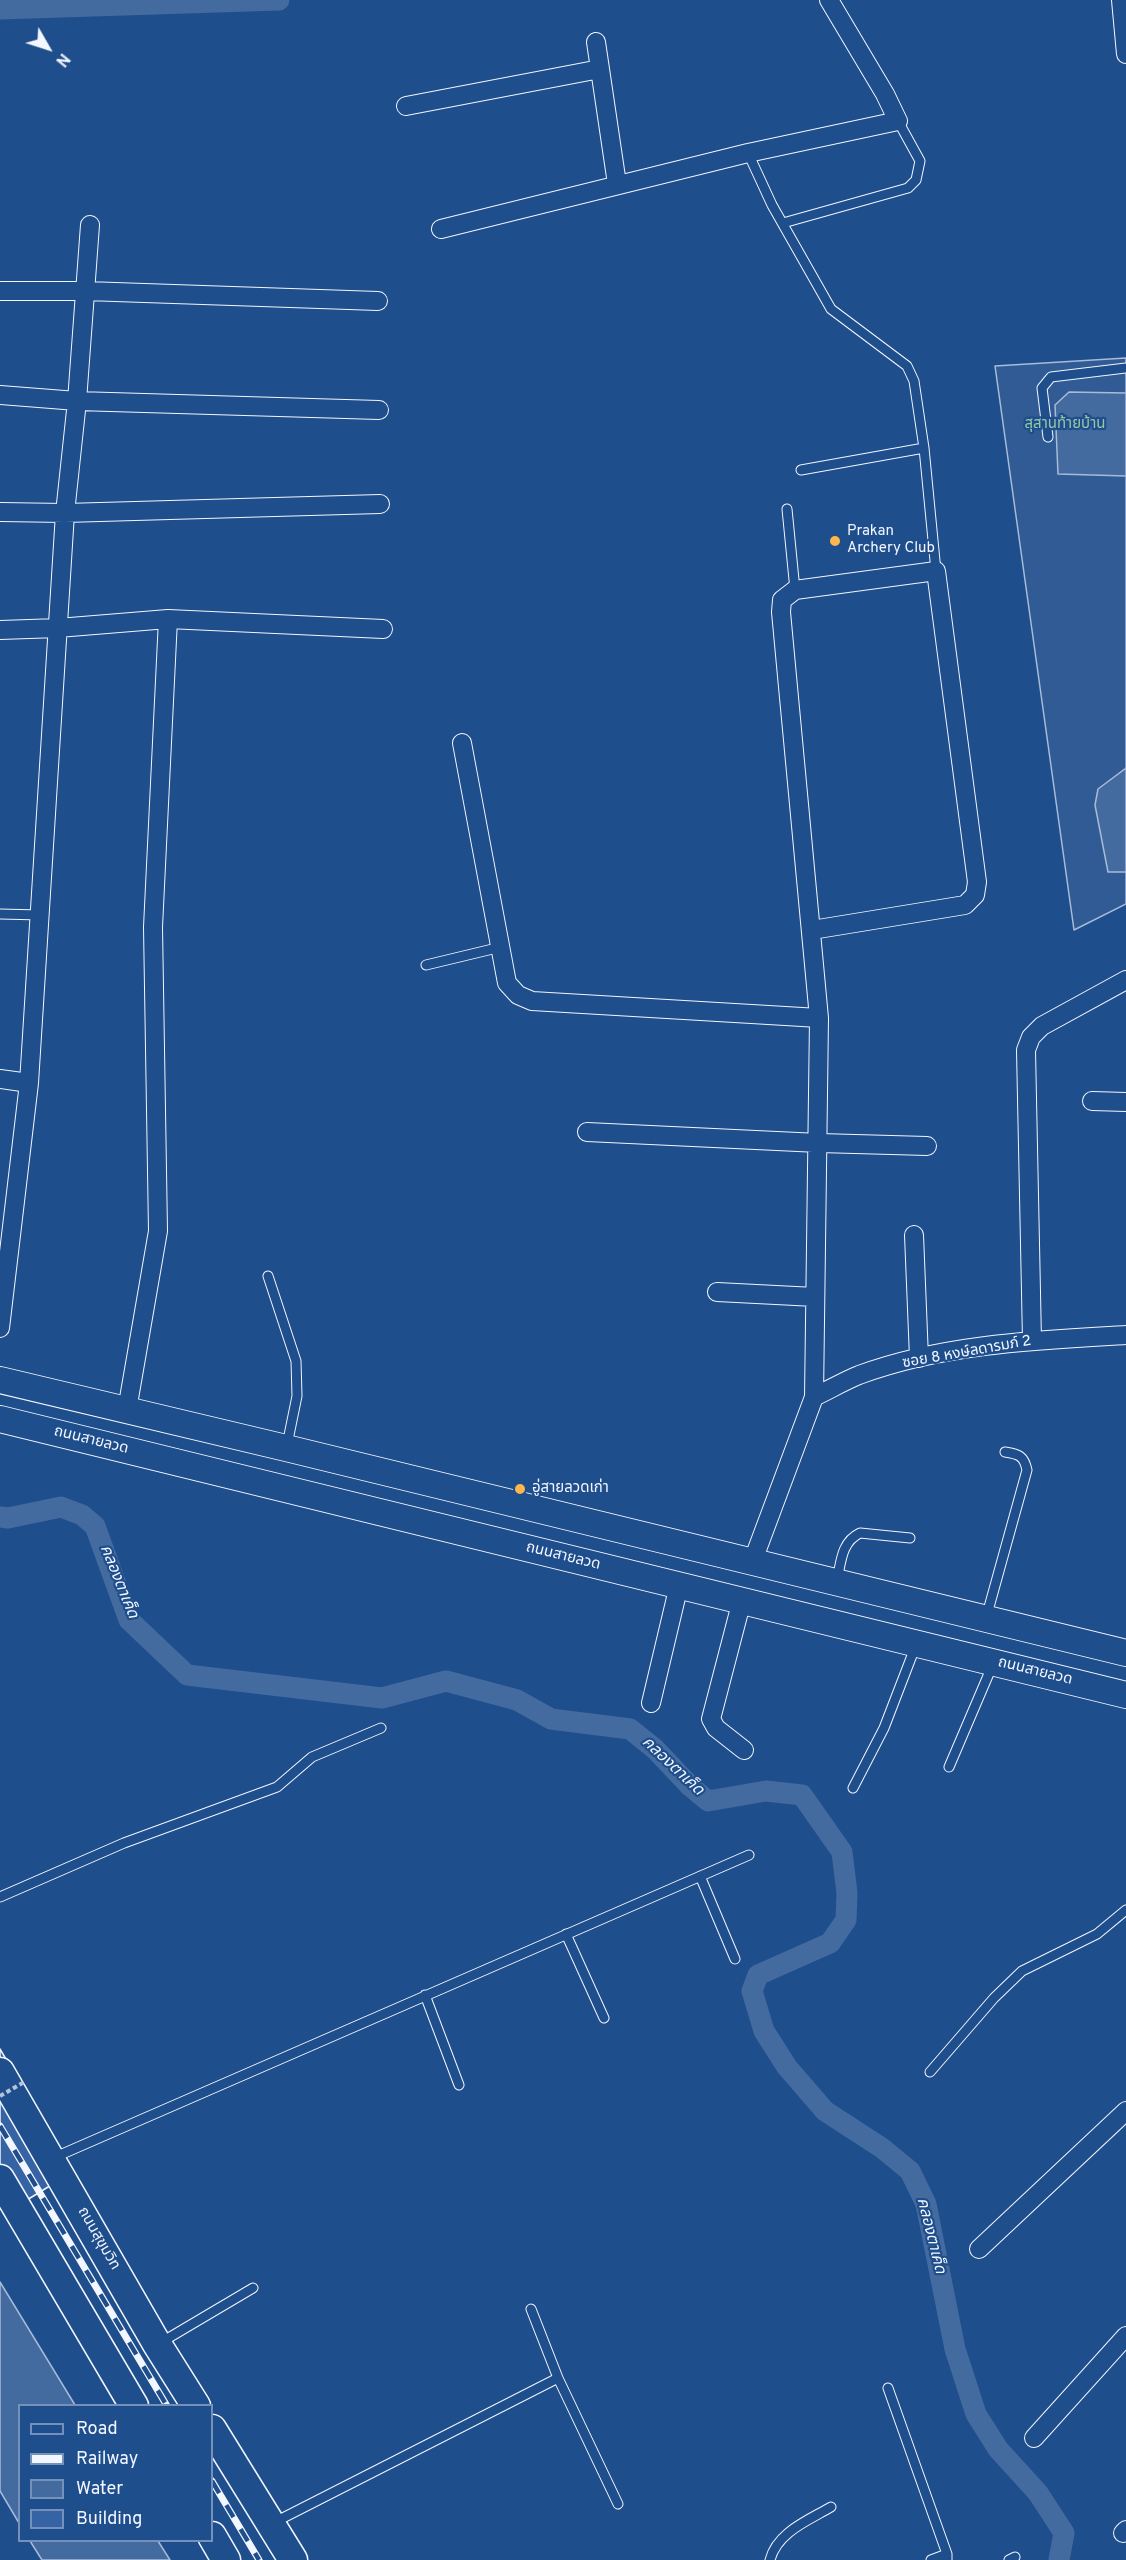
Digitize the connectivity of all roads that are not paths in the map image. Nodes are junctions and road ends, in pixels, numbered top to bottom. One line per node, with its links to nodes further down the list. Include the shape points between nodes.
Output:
1 (829, 0): 7 (street)
2 (1121, 0): 4 (street)
3 (596, 42): 5 (street)
4 (1126, 54)
5 (600, 69): 6 (street); 9 (street)
6 (406, 106)
7 (898, 121): 8 (street); 10 (lane, via 920,161 916,180 908,188)
8 (747, 153): 9 (street); 10 (lane)
9 (617, 184): 12 (street)
10 (783, 223): 21 (lane, via 831,309 907,366 914,381)
11 (90, 225): 14 (street)
12 (441, 229)
13 (0, 291): 14 (street)
14 (86, 291): 15 (street); 18 (street)
15 (378, 301)
16 (1126, 368): 20 (lane, via 1058,376 1045,382 1042,388)
17 (0, 395): 18 (street)
18 (77, 401): 19 (street); 26 (street)
19 (379, 410)
20 (1048, 438)
21 (924, 448): 22 (lane); 27 (lane)
22 (801, 470)
23 (380, 504): 26 (street)
24 (787, 509): 28 (lane)
25 (0, 512): 26 (street)
26 (65, 513): 30 (street)
27 (936, 571): 28 (street); 36 (street, via 977,882 975,895 965,905)
28 (795, 590): 36 (street, via 782,600 781,612)
29 (168, 619): 30 (street); 31 (street); 58 (street, via 153,927 158,1231)
30 (58, 628): 32 (street); 35 (street)
31 (383, 629)
32 (0, 630)
33 (462, 743): 37 (street)
34 (0, 914): 35 (lane)
35 (41, 915): 42 (street)
36 (812, 930): 40 (street)
37 (501, 947): 38 (lane); 40 (street, via 507,984 532,1001)
38 (426, 965)
39 (1126, 980): 54 (street, via 1042,1026 1031,1037 1026,1050)
40 (819, 1018): 46 (street)
41 (0, 1079): 42 (street)
42 (30, 1083): 52 (street)
43 (1092, 1101): 44 (street)
44 (1126, 1102)
45 (587, 1132): 46 (street)
46 (819, 1143): 47 (street); 51 (street)
47 (927, 1146)
48 (914, 1235): 55 (street)
49 (268, 1276): 60 (lane, via 296,1361 297,1396)
50 (717, 1292): 51 (street)
51 (816, 1297): 57 (street)
52 (0, 1328)
53 (1126, 1335): 54 (street, ซอย 8 หงษ์ลดารมภ์ 2)
54 (1032, 1341): 55 (street, ซอย 8 หงษ์ลดารมภ์ 2)
55 (919, 1358): 57 (street, ซอย 8 หงษ์ลดารมภ์ 2, via 859,1376)
56 (0, 1380): 58 (main road)
57 (814, 1396): 63 (street)
58 (127, 1410): 60 (main road)
59 (0, 1419): 65 (main road, ถนนสายลวด)
60 (286, 1448): 63 (main road)
61 (1005, 1452): 67 (lane, via 1020,1455 1027,1470)
62 (910, 1538): 64 (lane, via 860,1533 852,1537 845,1546)
63 (752, 1563): 64 (main road)
64 (836, 1583): 67 (main road)
65 (679, 1585): 66 (main road, ถนนสายลวด); 74 (street)
66 (742, 1600): 68 (main road, ถนนสายลวด); 76 (street, via 711,1719 716,1728)
67 (986, 1619): 69 (main road)
68 (916, 1643): 71 (main road, ถนนสายลวด); 78 (lane, via 884,1728)
69 (1081, 1643): 70 (main road); 72 (main road)
70 (1126, 1653)
71 (993, 1662): 72 (main road, ถนนสายลวด); 77 (lane)
72 (1070, 1681): 73 (main road, ถนนสายลวด)
73 (1126, 1695)
74 (651, 1703)
75 (381, 1728): 81 (lane, via 312,1757 278,1787 124,1843)
76 (744, 1750)
77 (950, 1767)
78 (853, 1788)
79 (749, 1855): 80 (lane)
80 (700, 1876): 83 (lane); 84 (lane)
81 (0, 1897)
82 (1126, 1910): 87 (lane, via 1097,1934 1022,1971)
83 (566, 1934): 85 (lane); 86 (lane)
84 (735, 1959)
85 (425, 1995): 89 (lane); 91 (lane)
86 (604, 2018)
87 (930, 2072)
88 (13, 2076): 91 (highway, ถนนสุขุมวิท)
89 (459, 2085)
90 (1126, 2111): 93 (street)
91 (51, 2158): 97 (highway, ถนนสุขุมวิท)
92 (0, 2179): 100 (highway)
93 (979, 2249)
94 (254, 2288): 97 (lane)
95 (531, 2309): 98 (lane)
96 (1126, 2336): 103 (street)
97 (157, 2344): 101 (highway, ถนนสุขุมวิท)
98 (558, 2378): 104 (lane); 106 (lane)
99 (888, 2388): 108 (lane)
100 (133, 2404)
101 (195, 2404)
102 (213, 2431): 106 (highway)
103 (1034, 2438)
104 (618, 2504)
105 (831, 2507): 111 (lane, via 792,2529)
106 (272, 2524): 110 (highway)
107 (213, 2538): 109 (highway)
108 (947, 2557): 112 (lane)
109 (226, 2560)
110 (293, 2560)
111 (770, 2560)
112 (931, 2560)

